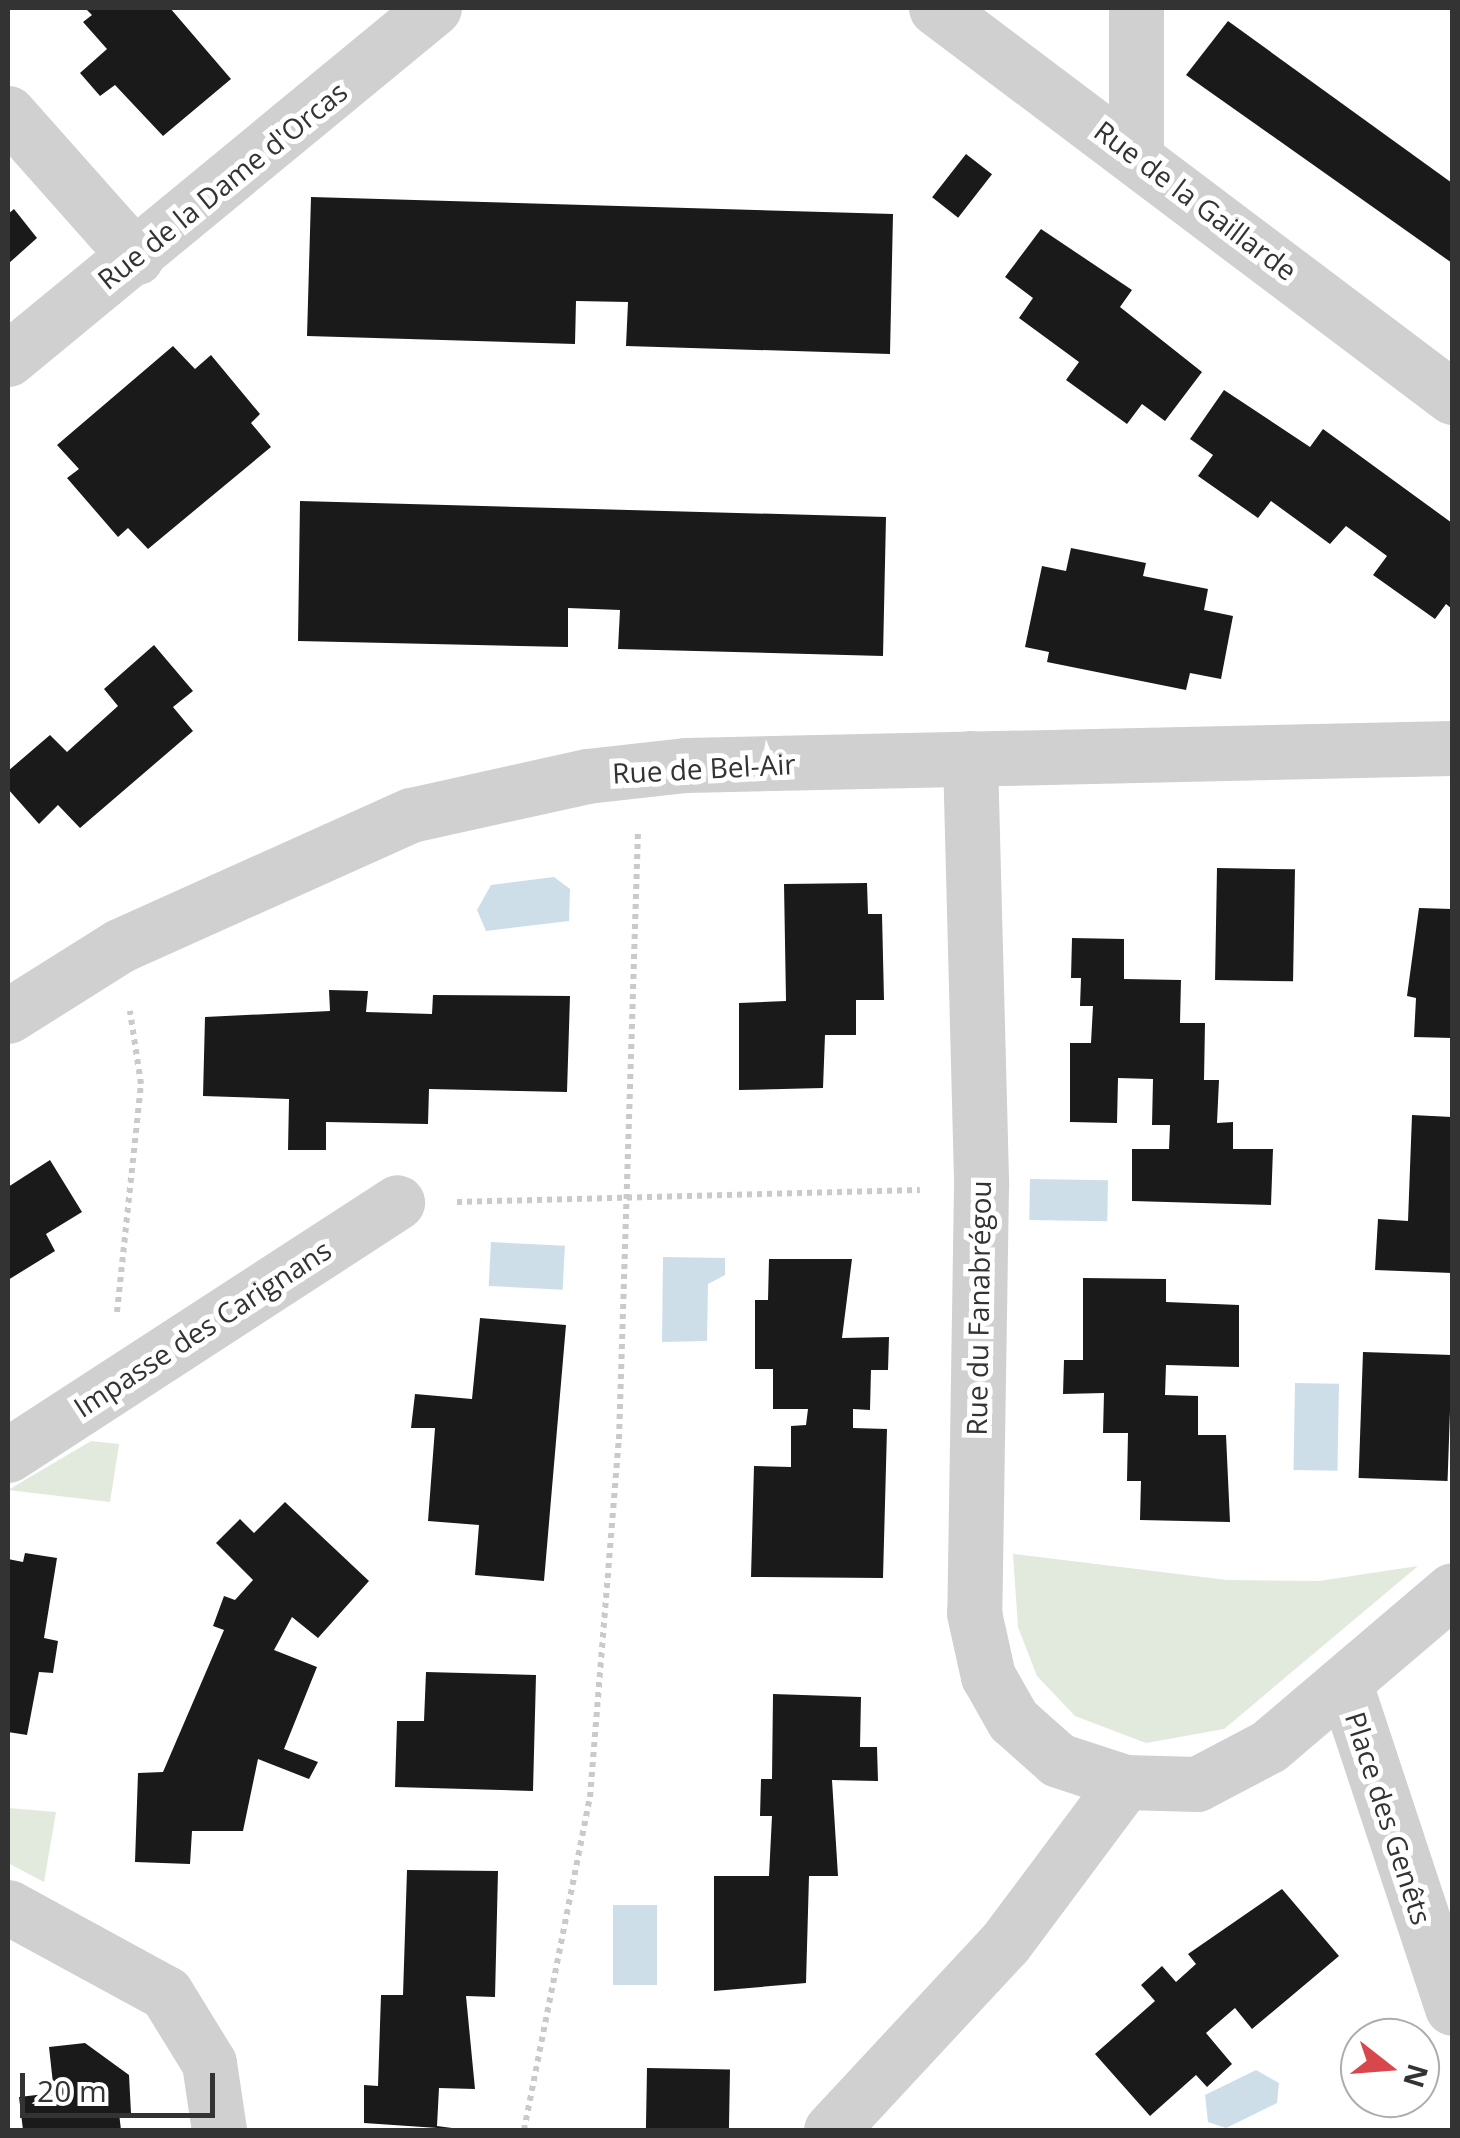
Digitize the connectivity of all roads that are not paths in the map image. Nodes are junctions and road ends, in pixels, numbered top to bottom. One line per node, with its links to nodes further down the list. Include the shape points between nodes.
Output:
1 (434, 8): 6 (street, Rue de la Dame d'Orcas)
2 (936, 8): 5 (street, Rue de la Gaillarde)
3 (1136, 8): 5 (street)
4 (8, 113): 6 (street)
5 (1136, 154): 8 (street, Rue de la Gaillarde)
6 (136, 257): 7 (street, Rue de la Dame d'Orcas)
7 (8, 359)
8 (1452, 397)
9 (1452, 748): 10 (street, Rue de Bel-Air)
10 (970, 758): 11 (street, Rue de Bel-Air, via 640,770 411,815 119,946); 16 (street, Rue du Fanabrégou, via 981,1187 974,1613 988,1676 1013,1720 1058,1760)
11 (8, 1016)
12 (397, 1202): 13 (street, Impasse des Carignans)
13 (8, 1455)
14 (1452, 1590): 15 (street, Rue du Fanabrégou)
15 (1345, 1684): 16 (street, Rue du Fanabrégou, via 1269,1746 1197,1784); 18 (street, Place des Genêts)
16 (1125, 1782): 20 (street, via 1005,1943)
17 (8, 1907): 19 (street, via 166,1993 209,2064)
18 (1452, 2008)
19 (220, 2130)
20 (831, 2130)

